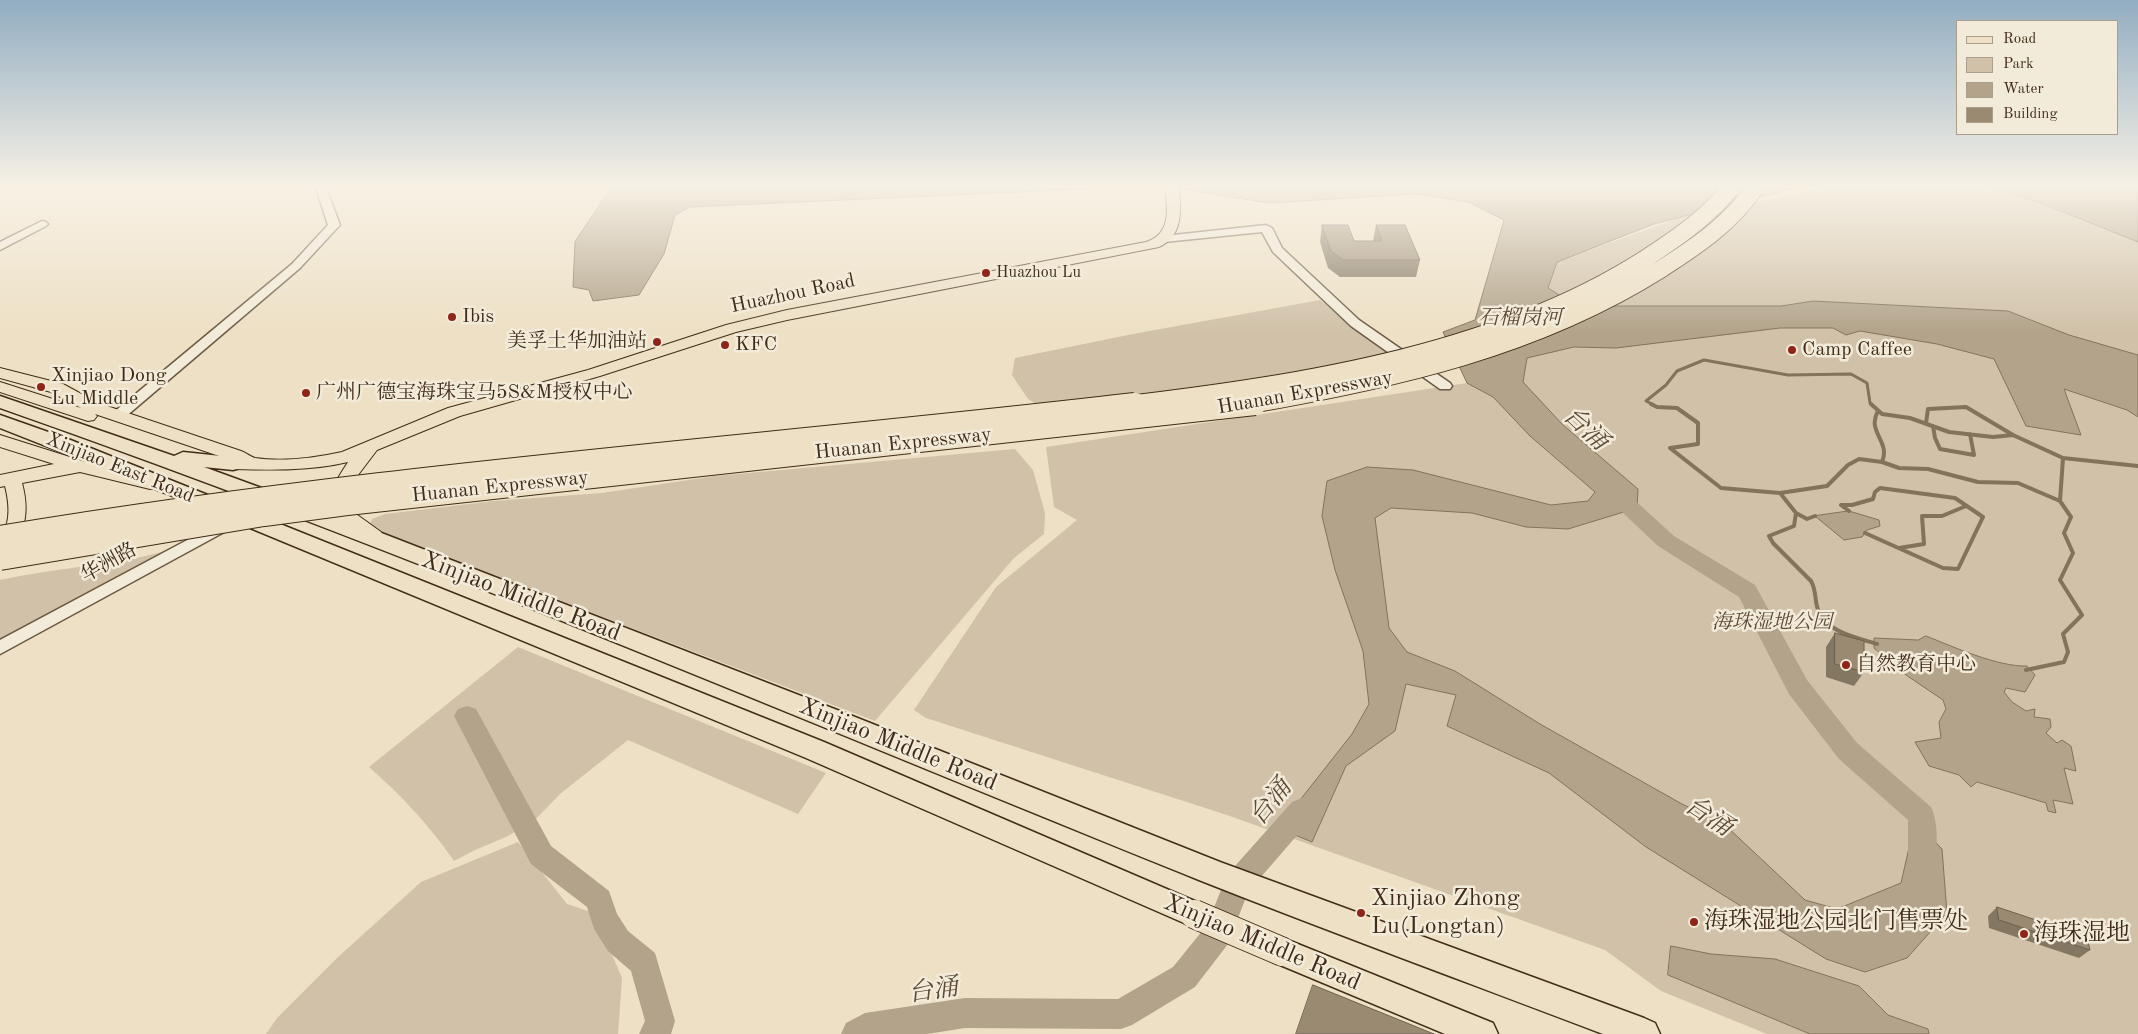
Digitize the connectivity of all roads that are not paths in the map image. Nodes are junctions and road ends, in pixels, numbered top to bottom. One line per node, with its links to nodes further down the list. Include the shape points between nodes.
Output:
1 (20, 236): 9 (street)
2 (323, 236): 15 (street, via 296,266)
3 (1167, 236): 8 (main road)
4 (1189, 236): 8 (street)
5 (1270, 236): 11 (street, via 1277,250 1355,323)
6 (1677, 236): 26 (highway, Huanan Expressway, bridge, via 1643,261 1577,297 1530,317 1410,356 1314,378 1148,402 298,492)
7 (1708, 236): 29 (highway, Huanan Expressway, bridge, via 1654,275 1586,312 1495,348 1367,384 1233,407 264,515)
8 (1164, 239): 16 (main road, Huazhou Road, via 1136,249 731,328 594,373 454,412)
9 (0, 247)
10 (0, 374): 15 (main road, via 57,388)
11 (1445, 386)
12 (0, 387): 15 (main road)
13 (0, 402): 19 (highway, Xinjiao East Road)
14 (0, 421): 24 (highway, Xinjiao East Road)
15 (120, 421): 19 (highway); 21 (main road, via 235,456)
16 (387, 440): 21 (main road, via 327,461); 27 (main road, via 367,452 356,464 345,482 340,499 345,514 361,529)
17 (0, 442): 18 (main road)
18 (19, 448): 22 (main road); 23 (main road, via 31,456 32,467)
19 (153, 455): 20 (highway); 27 (highway, Xinjiao Middle Road)
20 (233, 463): 21 (main road)
21 (253, 465)
22 (92, 470): 23 (main road, via 51,470); 24 (main road)
23 (4, 481): 28 (main road, via 16,494 18,519)
24 (175, 489): 25 (highway, Xinjiao East Road)
25 (240, 516): 30 (street, 华洲路); 31 (highway, Xinjiao Middle Road, bridge, via 806,746 1283,952)
26 (0, 537)
27 (389, 545): 32 (highway, Xinjiao Middle Road, via 1212,872)
28 (0, 553)
29 (0, 559)
30 (0, 648)
31 (1482, 1034)
32 (1644, 1034)

